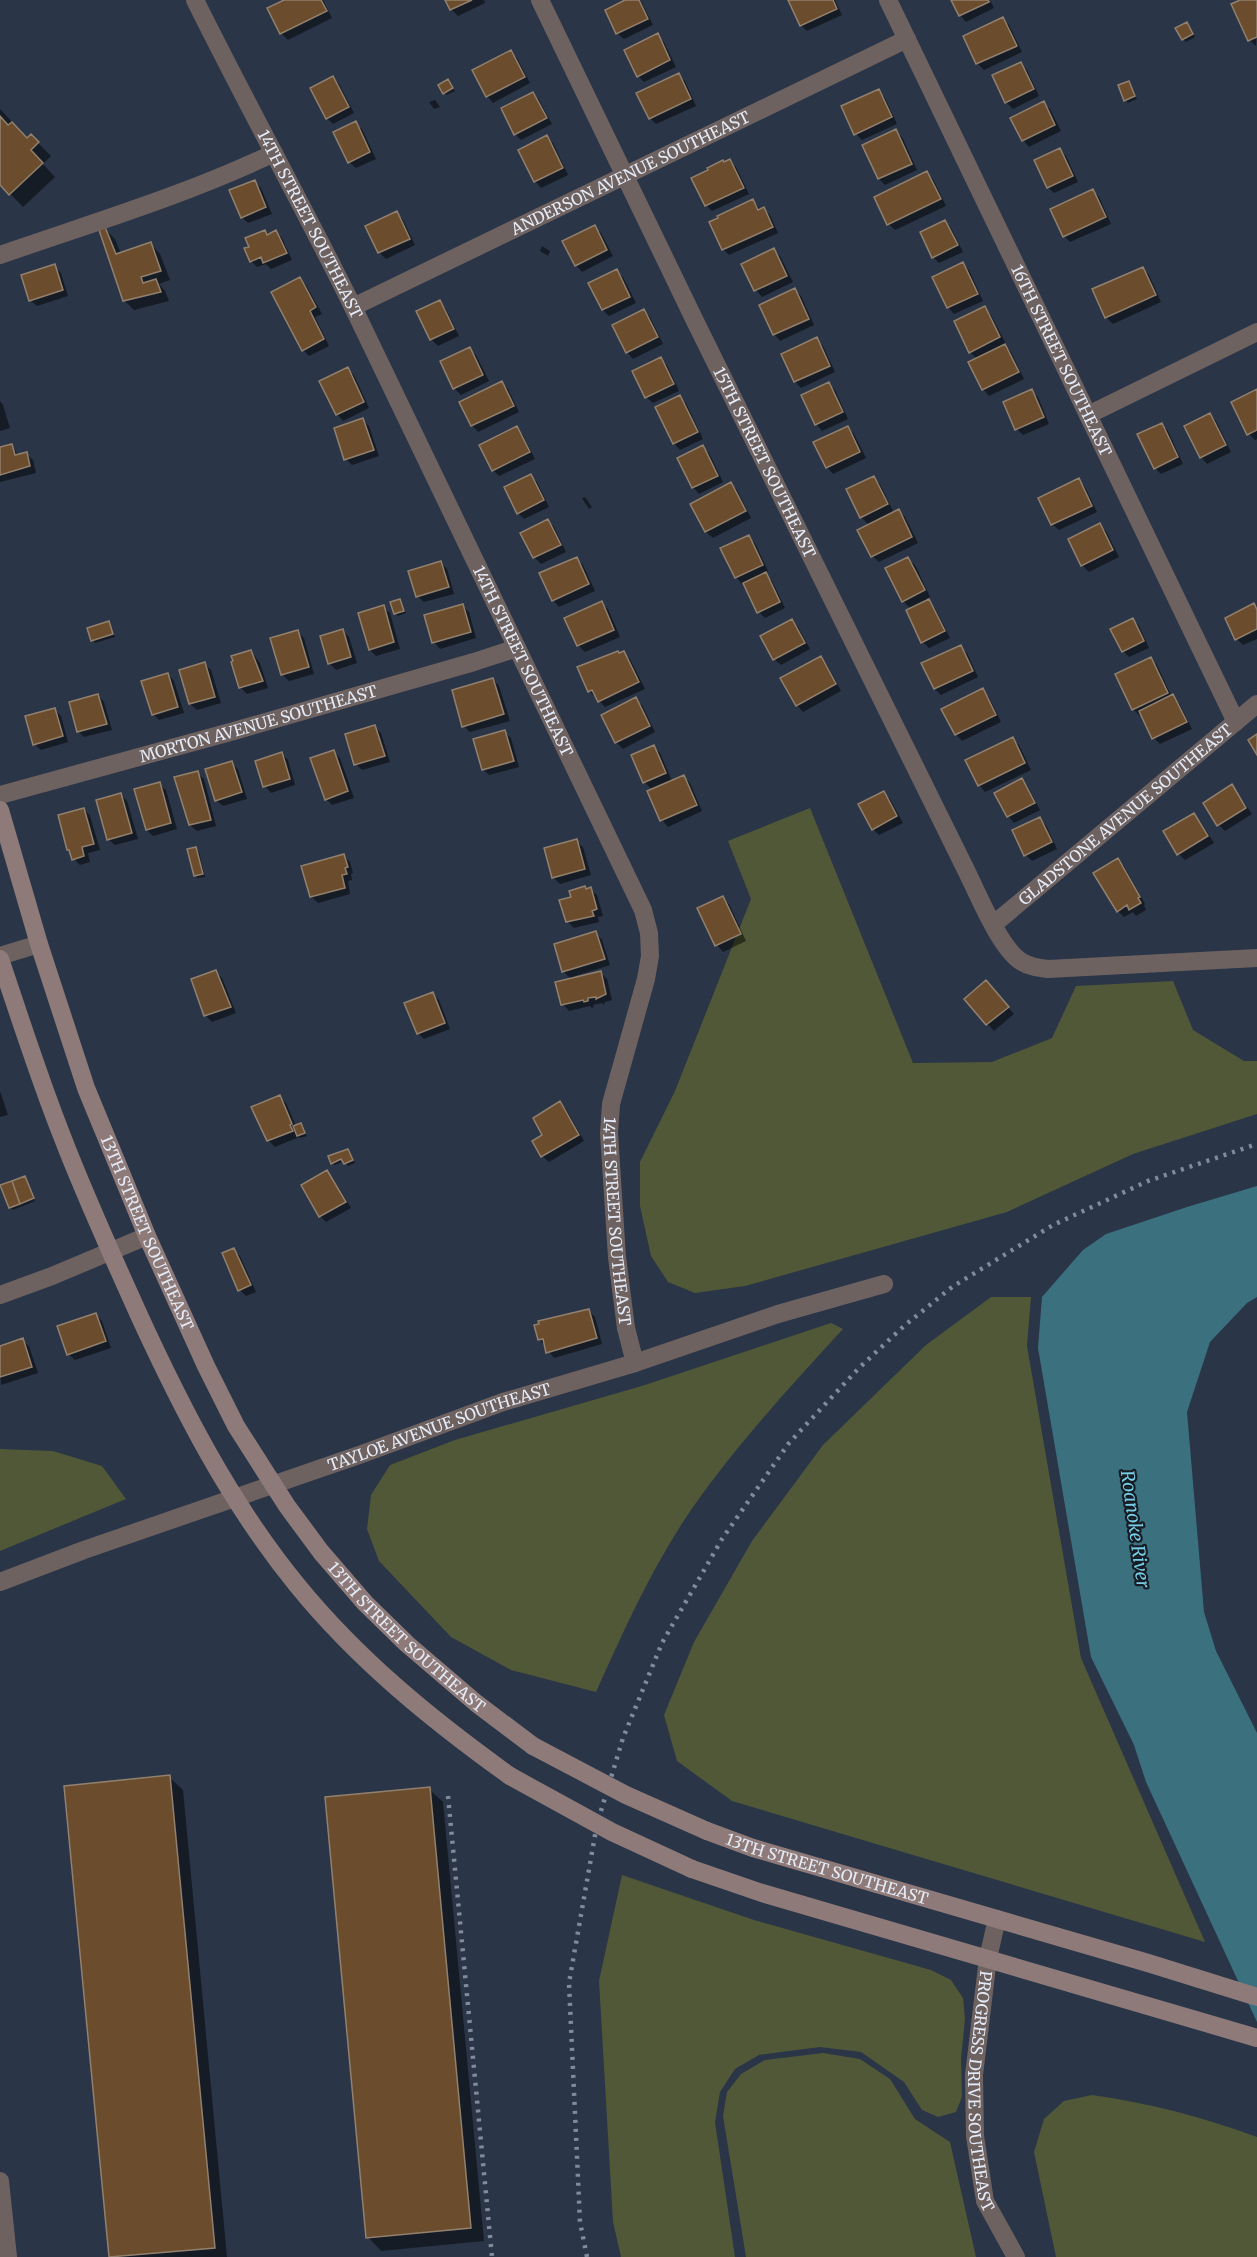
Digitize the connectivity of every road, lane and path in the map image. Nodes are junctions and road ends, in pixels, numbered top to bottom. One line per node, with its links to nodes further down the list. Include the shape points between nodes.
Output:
1 (195, 0): 5 (street, 14TH STREET SOUTHEAST)
2 (540, 0): 6 (street, 15TH STREET SOUTHEAST)
3 (888, 0): 4 (street, 16TH STREET SOUTHEAST)
4 (907, 39): 6 (street, ANDERSON AVENUE SOUTHEAST); 10 (street, 16TH STREET SOUTHEAST)
5 (274, 153): 7 (street, via 164,199); 8 (street, 14TH STREET SOUTHEAST)
6 (626, 176): 8 (street, ANDERSON AVENUE SOUTHEAST); 16 (street, 15TH STREET SOUTHEAST)
7 (0, 255)
8 (353, 307): 11 (street, 14TH STREET SOUTHEAST)
9 (1257, 332): 10 (street)
10 (1088, 415): 13 (street, 16TH STREET SOUTHEAST)
11 (517, 648): 14 (street, MORTON AVENUE SOUTHEAST); 24 (street, 14TH STREET SOUTHEAST, via 643,910 648,933 646,979 611,1104 609,1133 626,1328)
12 (1257, 704): 13 (street, GLADSTONE AVENUE SOUTHEAST)
13 (1236, 722): 16 (street, GLADSTONE AVENUE SOUTHEAST)
14 (0, 795)
15 (0, 810): 17 (main road, 13TH STREET SOUTHEAST)
16 (994, 924): 19 (street, 15TH STREET SOUTHEAST, via 1008,950 1032,967)
17 (39, 944): 18 (street); 20 (main road, 13TH STREET SOUTHEAST, via 86,1088)
18 (0, 957): 21 (main road, via 62,1138)
19 (1257, 958)
20 (147, 1236): 21 (street); 25 (main road, 13TH STREET SOUTHEAST, via 231,1416)
21 (110, 1252): 23 (street); 26 (main road, via 192,1424)
22 (884, 1284): 24 (street, TAYLOE AVENUE SOUTHEAST, via 778,1314)
23 (0, 1296)
24 (635, 1363): 25 (street, TAYLOE AVENUE SOUTHEAST, via 503,1402)
25 (273, 1485): 26 (street, TAYLOE AVENUE SOUTHEAST); 28 (main road, 13TH STREET SOUTHEAST, bridge, via 321,1552 365,1603 476,1703 533,1746 626,1795 707,1831)
26 (234, 1498): 27 (street, TAYLOE AVENUE SOUTHEAST); 29 (main road, bridge, via 296,1585 339,1633 396,1689 510,1776 612,1832 692,1869)
27 (0, 1582)
28 (997, 1919): 29 (street, PROGRESS DRIVE SOUTHEAST); 30 (main road, 13TH STREET SOUTHEAST)
29 (988, 1958): 31 (main road); 34 (street, PROGRESS DRIVE SOUTHEAST, via 974,2075 975,2136 985,2201)
30 (1257, 1997)
31 (1257, 2038)
32 (0, 2181): 33 (street)
33 (8, 2257)
34 (1016, 2257)

